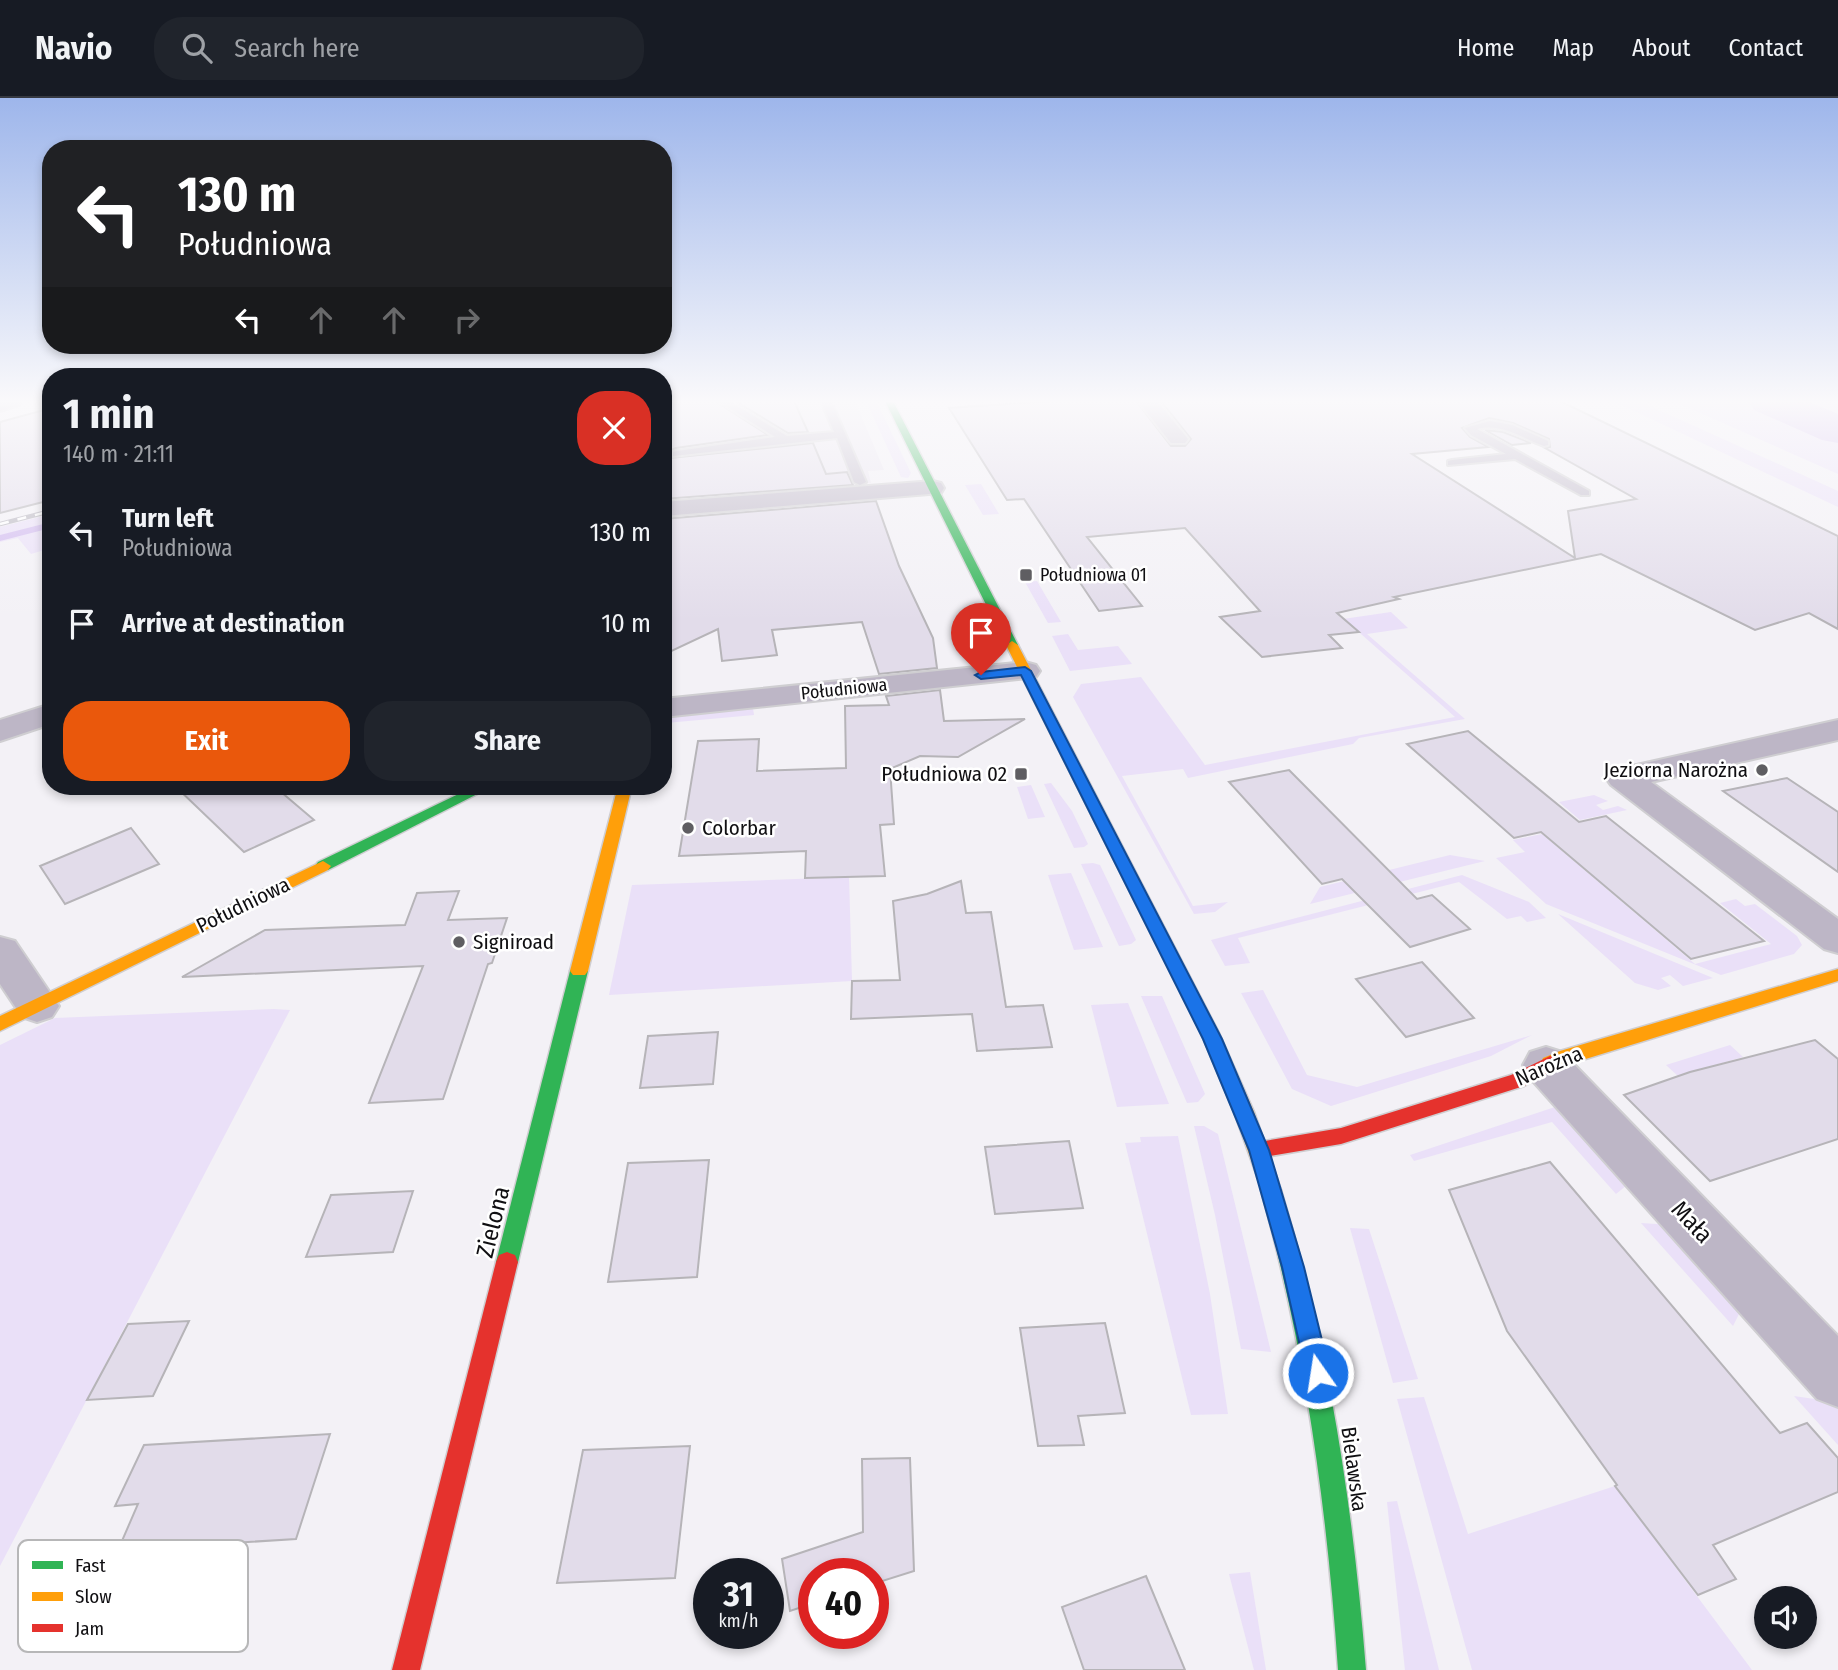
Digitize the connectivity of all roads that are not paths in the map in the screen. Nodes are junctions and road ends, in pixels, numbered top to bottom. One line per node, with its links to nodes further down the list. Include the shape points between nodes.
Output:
1 (857, 474): 4 (lane)
2 (926, 474): 5 (street, Bielawska)
3 (1549, 474): 6 (lane)
4 (860, 482)
5 (933, 488): 7 (street); 8 (street, Bielawska)
6 (1585, 494)
7 (672, 508)
8 (1025, 671): 9 (street, Południowa); 21 (street, Bielawska, via 1207,1028)
9 (672, 707)
10 (42, 716): 12 (street)
11 (1838, 730): 15 (street, via 1623,778)
12 (0, 731)
13 (467, 795): 18 (street, Południowa)
14 (623, 795): 23 (street, Zielona)
15 (1838, 939)
16 (0, 951): 18 (street)
17 (1838, 975): 20 (street, Narożna)
18 (37, 1006): 19 (street, Południowa)
19 (0, 1024)
20 (1546, 1065): 21 (street, Narożna, via 1517,1081 1341,1136); 22 (street, Mała)
21 (1259, 1150): 24 (street, Bielawska, via 1293,1267 1328,1426)
22 (1838, 1378)
23 (406, 1670)
24 (1352, 1670)

